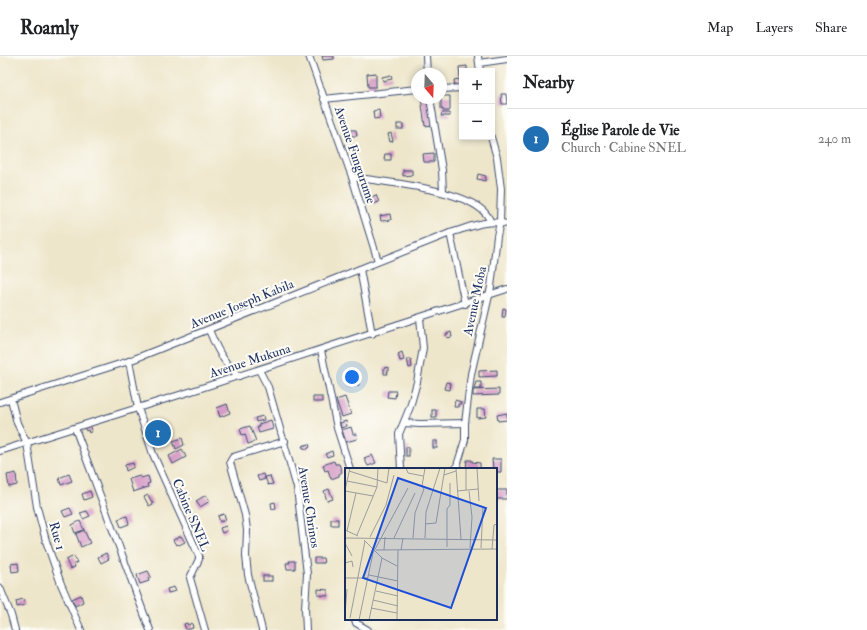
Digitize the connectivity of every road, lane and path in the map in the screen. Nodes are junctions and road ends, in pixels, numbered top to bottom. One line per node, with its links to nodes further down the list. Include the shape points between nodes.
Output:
1 (309, 56): 9 (street, Avenue Fungurume)
2 (426, 56): 5 (street)
3 (478, 59): 4 (street)
4 (507, 59)
5 (427, 68)
6 (447, 88): 7 (street)
7 (459, 88)
8 (411, 90): 9 (street)
9 (324, 99): 12 (street, Avenue Fungurume)
10 (431, 104): 13 (street)
11 (492, 140): 15 (street, Avenue Moba, via 497,158)
12 (352, 177): 13 (street); 17 (street, Avenue Fungurume)
13 (443, 192): 14 (street, via 481,209)
14 (491, 222): 15 (street, Avenue Joseph Kabila); 16 (street, Avenue Joseph Kabila)
15 (504, 223): 20 (street, Avenue Moba)
16 (450, 233): 17 (street, Avenue Joseph Kabila); 21 (street)
17 (378, 262): 18 (street, Avenue Joseph Kabila)
18 (360, 269): 23 (street, Avenue Joseph Kabila); 24 (street)
19 (507, 289): 20 (street, Avenue Mukuna)
20 (489, 296): 21 (street, Avenue Mukuna); 33 (street, Avenue Moba, via 474,358)
21 (465, 304): 22 (street, Avenue Mukuna)
22 (420, 318): 24 (street, Avenue Mukuna); 32 (street, via 423,348 417,382)
23 (209, 330): 26 (street, Avenue Joseph Kabila); 28 (street, via 217,349 232,371)
24 (372, 334): 25 (street, Avenue Mukuna)
25 (322, 350): 27 (street, Avenue Mukuna); 38 (street, via 337,428)
26 (129, 361): 29 (street, Avenue Joseph Kabila); 31 (street, Cabine SNEL)
27 (259, 370): 28 (street, Avenue Mukuna); 35 (street, Avenue Chrinos, via 268,387)
28 (239, 376): 31 (street, Avenue Mukuna)
29 (11, 399): 30 (street, Avenue Joseph Kabila); 36 (street, Rue 1, via 17,423)
30 (0, 402)
31 (138, 408): 34 (street, Avenue Mukuna); 46 (street, Cabine SNEL, via 154,454 199,556 190,578)
32 (404, 423): 33 (street); 39 (street, via 400,434)
33 (465, 423): 40 (street, Avenue Moba, via 466,440)
34 (75, 428): 36 (street, Avenue Mukuna); 45 (street)
35 (285, 441): 47 (street, via 233,457 230,462 246,515 248,575); 48 (street, Avenue Chrinos, via 300,504 307,574)
36 (27, 443): 37 (street, Avenue Mukuna); 44 (street, Rue 1, via 37,507 46,540)
37 (0, 452)
38 (350, 468)
39 (400, 468)
40 (456, 468)
41 (0, 588): 43 (street)
42 (354, 620): 49 (street)
43 (15, 630)
44 (81, 630)
45 (150, 630)
46 (205, 630)
47 (262, 630)
48 (306, 630)
49 (368, 630)

